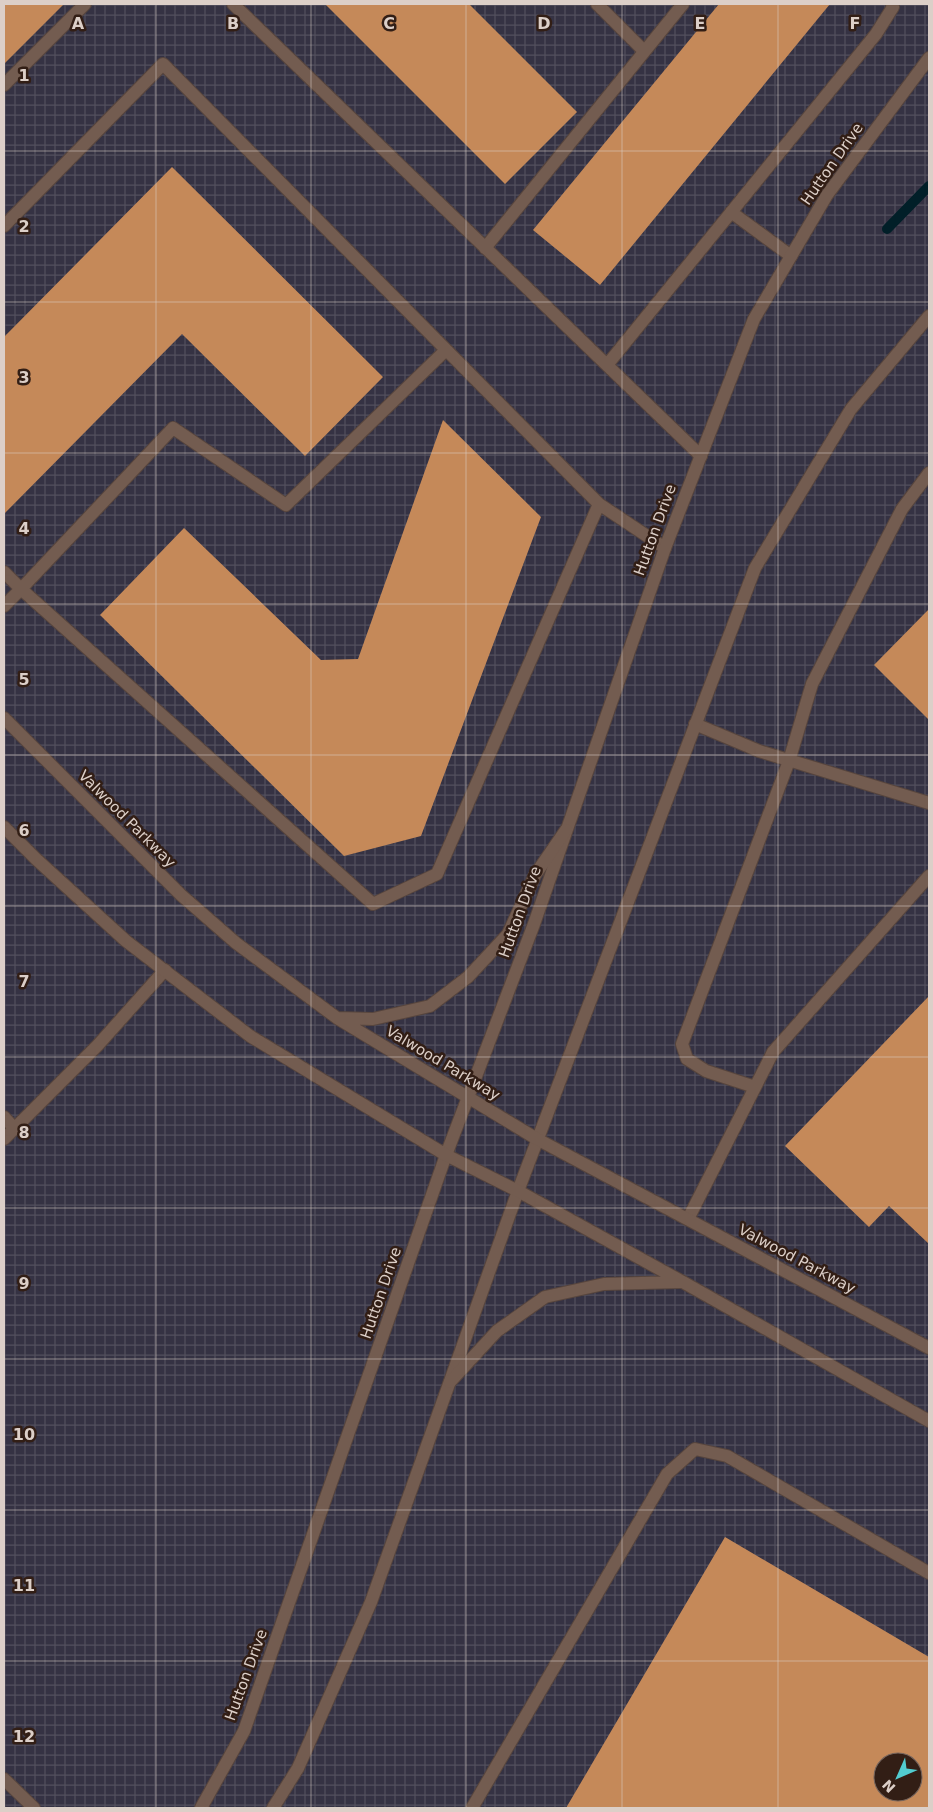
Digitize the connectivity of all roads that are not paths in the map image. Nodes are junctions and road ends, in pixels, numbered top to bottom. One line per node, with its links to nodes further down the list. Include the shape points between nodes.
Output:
1 (85, 4): 8 (street)
2 (233, 4): 11 (street)
3 (597, 4): 6 (street)
4 (683, 4): 6 (street)
5 (892, 4): 9 (street, via 876,34)
6 (644, 51): 11 (street)
7 (929, 58): 12 (street, Hutton Drive, via 827,195)
8 (4, 85)
9 (731, 212): 12 (street); 15 (street)
10 (4, 226): 14 (street, via 163,64)
11 (485, 248): 15 (street)
12 (791, 256): 16 (street, Hutton Drive, via 754,319)
13 (929, 316): 24 (street, via 851,409 755,568)
14 (446, 350): 18 (street); 21 (street, via 286,505 173,428)
15 (607, 365): 16 (street)
16 (701, 456): 19 (street, Hutton Drive)
17 (929, 473): 25 (street, via 902,509 812,684)
18 (599, 504): 19 (street); 21 (street, via 437,874 373,904)
19 (665, 548): 28 (street, Hutton Drive)
20 (4, 572): 21 (street)
21 (21, 589): 22 (street)
22 (4, 606)
23 (4, 718): 31 (street, Valwood Parkway, via 181,895 236,943)
24 (696, 724): 25 (street); 37 (street)
25 (789, 761): 26 (street); 32 (street, via 682,1044 687,1059 706,1070)
26 (929, 803)
27 (4, 827): 30 (street, via 120,935)
28 (566, 830): 31 (street, via 535,875 508,934 468,977 430,1006 373,1019); 33 (street, Hutton Drive)
29 (929, 876): 32 (street, via 773,1052)
30 (165, 970): 35 (street, via 98,1046); 38 (street, via 250,1036)
31 (337, 1018): 33 (street, Valwood Parkway)
32 (755, 1087): 40 (street)
33 (468, 1098): 37 (street, Valwood Parkway); 38 (street, Hutton Drive)
34 (4, 1117): 35 (street)
35 (14, 1128): 36 (street)
36 (4, 1139)
37 (537, 1139): 39 (street); 40 (street, Valwood Parkway)
38 (446, 1155): 39 (street); 48 (street, Hutton Drive, via 244,1731)
39 (518, 1192): 41 (street); 43 (street)
40 (688, 1219): 42 (street, Valwood Parkway)
41 (681, 1282): 43 (street, via 604,1284 545,1297 496,1331); 44 (street)
42 (929, 1348)
43 (450, 1382): 49 (street, via 371,1602 298,1768)
44 (929, 1421)
45 (929, 1573): 50 (street, via 728,1456 695,1449 667,1474)
46 (4, 1779): 47 (street)
47 (34, 1808)
48 (200, 1808)
49 (273, 1808)
50 (472, 1808)

